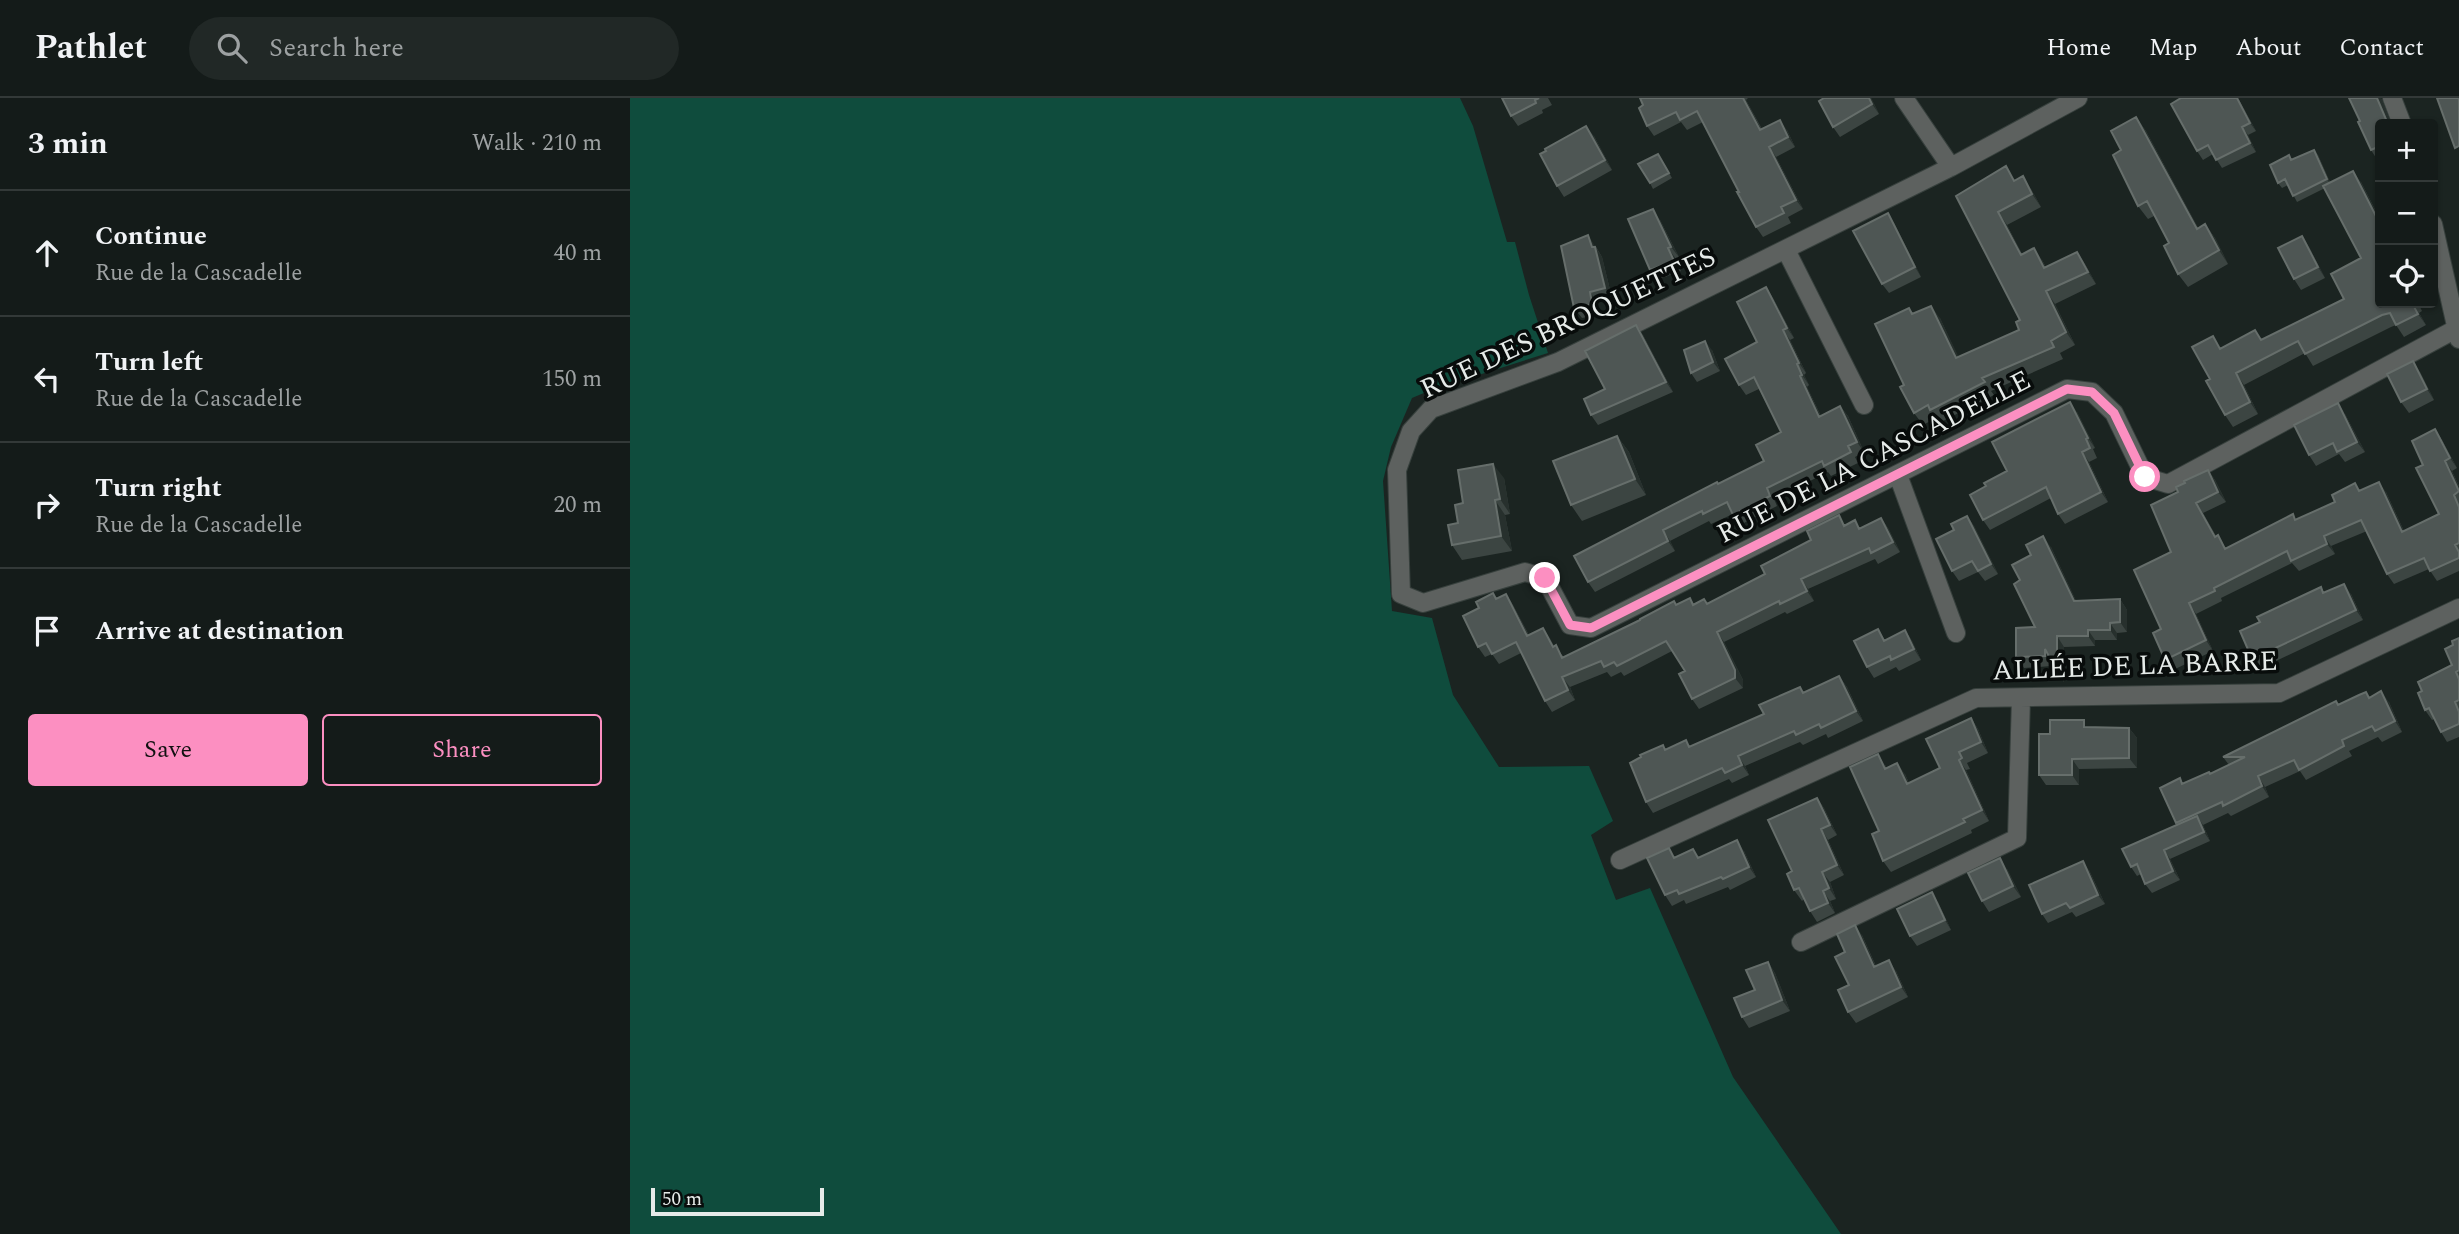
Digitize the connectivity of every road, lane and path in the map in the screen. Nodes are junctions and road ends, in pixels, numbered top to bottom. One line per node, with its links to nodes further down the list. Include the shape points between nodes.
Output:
1 (1904, 98): 5 (street)
2 (2078, 98): 5 (street, RUE DES BROQUETTES)
3 (2392, 98): 4 (street)
4 (2400, 119)
5 (1951, 167): 7 (street, RUE DES BROQUETTES)
6 (2438, 245): 8 (street)
7 (1786, 250): 9 (street); 11 (street, RUE DES BROQUETTES, via 1559,362 1431,409 1411,431 1397,470)
8 (2458, 334): 10 (street, RUE DE LA CASCADELLE, via 2168,484 2145,477 2114,413 2100,399 2092,392 2067,389)
9 (1864, 405)
10 (1898, 475): 11 (street, RUE DE LA CASCADELLE, via 1591,628 1570,625 1545,578 1525,572 1423,603); 13 (street)
11 (1401, 594)
12 (2459, 608): 14 (street, ALLÉE DE LA BARRE, via 2279,693)
13 (1956, 633)
14 (2021, 698): 15 (street, ALLÉE DE LA BARRE, via 1976,698); 16 (street, via 2017,838)
15 (1620, 860)
16 (1801, 942)

